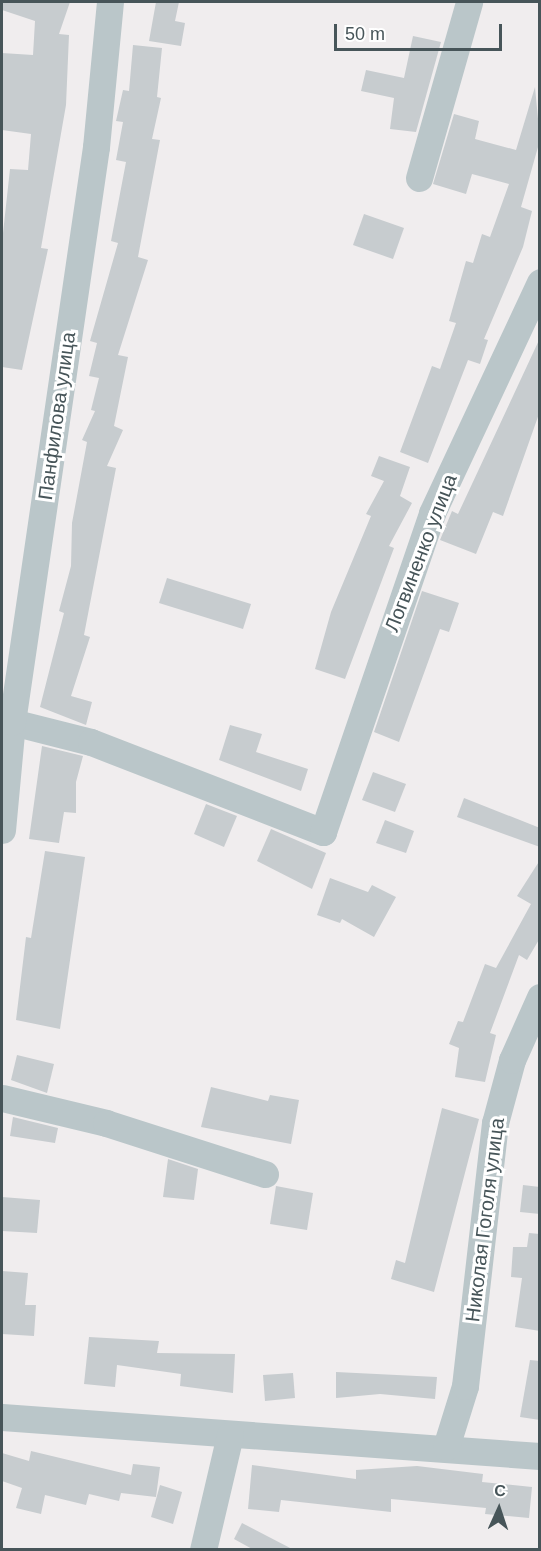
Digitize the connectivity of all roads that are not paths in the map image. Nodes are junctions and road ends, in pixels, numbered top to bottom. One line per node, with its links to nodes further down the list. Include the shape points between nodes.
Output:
1 (110, 2): 5 (street, Панфилова улица, via 96,147)
2 (469, 2): 3 (street)
3 (419, 178)
4 (540, 282): 5 (street, Логвиненко улица, via 432,513 322,832 91,742)
5 (12, 722): 6 (street, Панфилова улица)
6 (2, 830)
7 (540, 997): 12 (street, Николая Гоголя улица, via 512,1060 495,1123 465,1386)
8 (2, 1098): 9 (street, via 106,1123)
9 (265, 1174)
10 (2, 1416): 11 (street)
11 (230, 1435): 12 (street); 14 (street)
12 (446, 1447): 13 (street)
13 (540, 1456)
14 (203, 1550)

